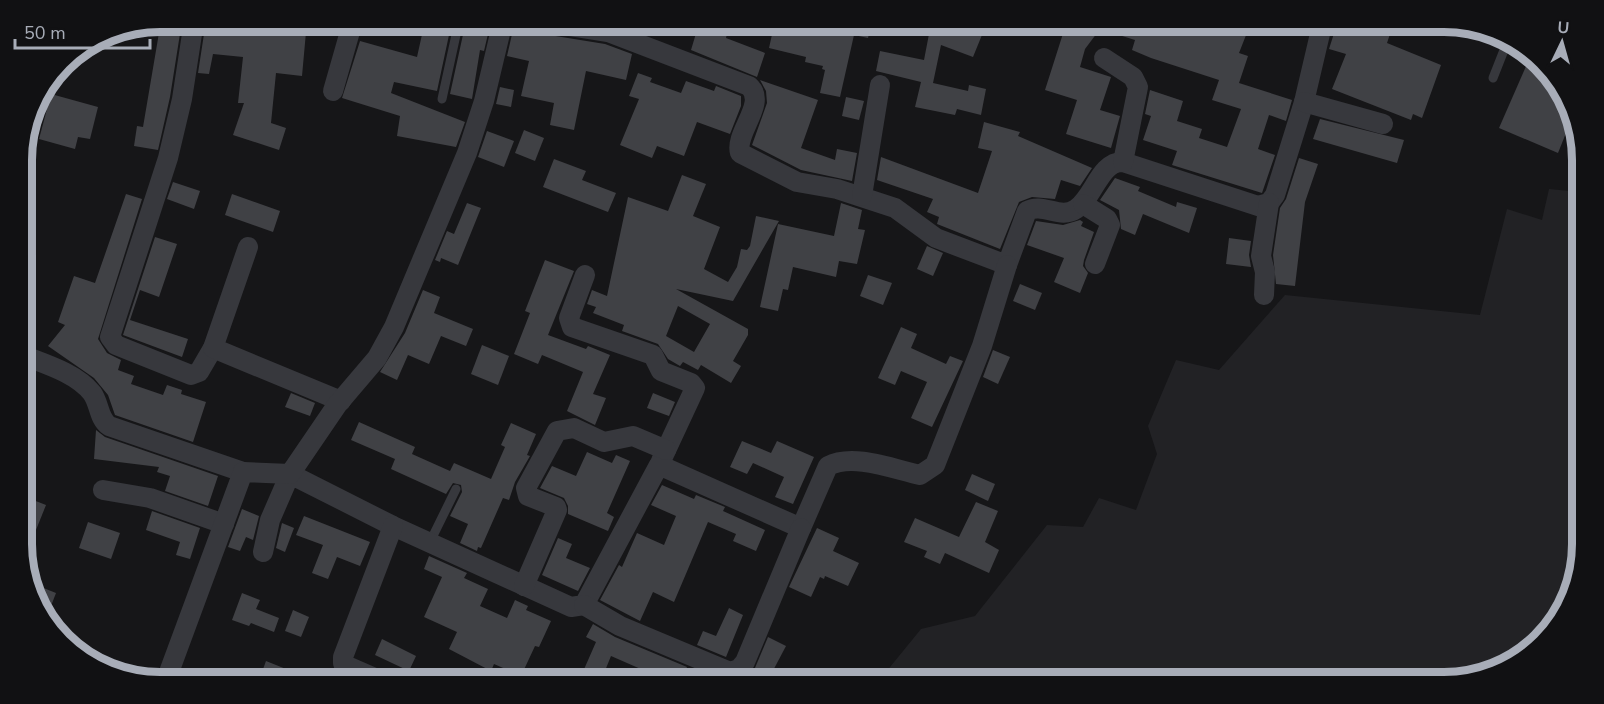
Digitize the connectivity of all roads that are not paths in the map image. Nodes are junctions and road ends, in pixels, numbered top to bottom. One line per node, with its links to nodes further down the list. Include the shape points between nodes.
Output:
1 (193, 32): 24 (street, via 168,158 110,338 116,345 191,375 199,372)
2 (350, 32): 11 (street)
3 (457, 32): 12 (lane)
4 (500, 32): 26 (street, via 467,153 394,327 377,358)
5 (602, 32): 16 (street, via 749,86 755,99 740,153 797,182)
6 (1320, 32): 13 (street)
7 (1505, 47): 9 (lane)
8 (1104, 58): 15 (street, via 1133,77 1138,87)
9 (1493, 78)
10 (880, 85): 16 (street)
11 (333, 91)
12 (442, 99)
13 (1304, 102): 14 (street); 17 (street, via 1275,195)
14 (1383, 124)
15 (1123, 162): 17 (street, via 1258,206); 18 (street, via 1107,168)
16 (862, 196): 21 (street, via 895,208 936,238)
17 (1269, 203): 23 (street, via 1261,256)
18 (1083, 204): 20 (street, via 1110,224); 21 (street, via 1067,213 1038,208 1027,211)
19 (248, 247): 24 (street)
20 (1095, 264)
21 (1007, 265): 34 (street, via 982,346 935,465 920,475 837,461 828,466)
22 (585, 275): 27 (street, via 569,318 572,327 653,355 661,371 694,386 695,392)
23 (1264, 295)
24 (213, 348): 26 (street)
25 (32, 359): 28 (street, via 86,388 109,426)
26 (341, 401): 29 (street)
27 (663, 458): 34 (street); 37 (street, via 633,436 604,442 574,429 557,431 526,488 528,496 556,507 557,511); 38 (street)
28 (243, 472): 29 (street); 32 (street)
29 (290, 474): 33 (street); 36 (street, via 270,519)
30 (456, 489): 35 (lane)
31 (103, 490): 32 (street, via 150,498)
32 (224, 524): 39 (street)
33 (393, 526): 35 (street); 40 (street, via 343,657 343,663)
34 (801, 528): 38 (street, via 739,669 730,672 620,627)
35 (430, 542): 37 (street)
36 (263, 552)
37 (524, 586): 38 (street, via 571,607)
38 (584, 605)
39 (169, 672)
40 (361, 672)

